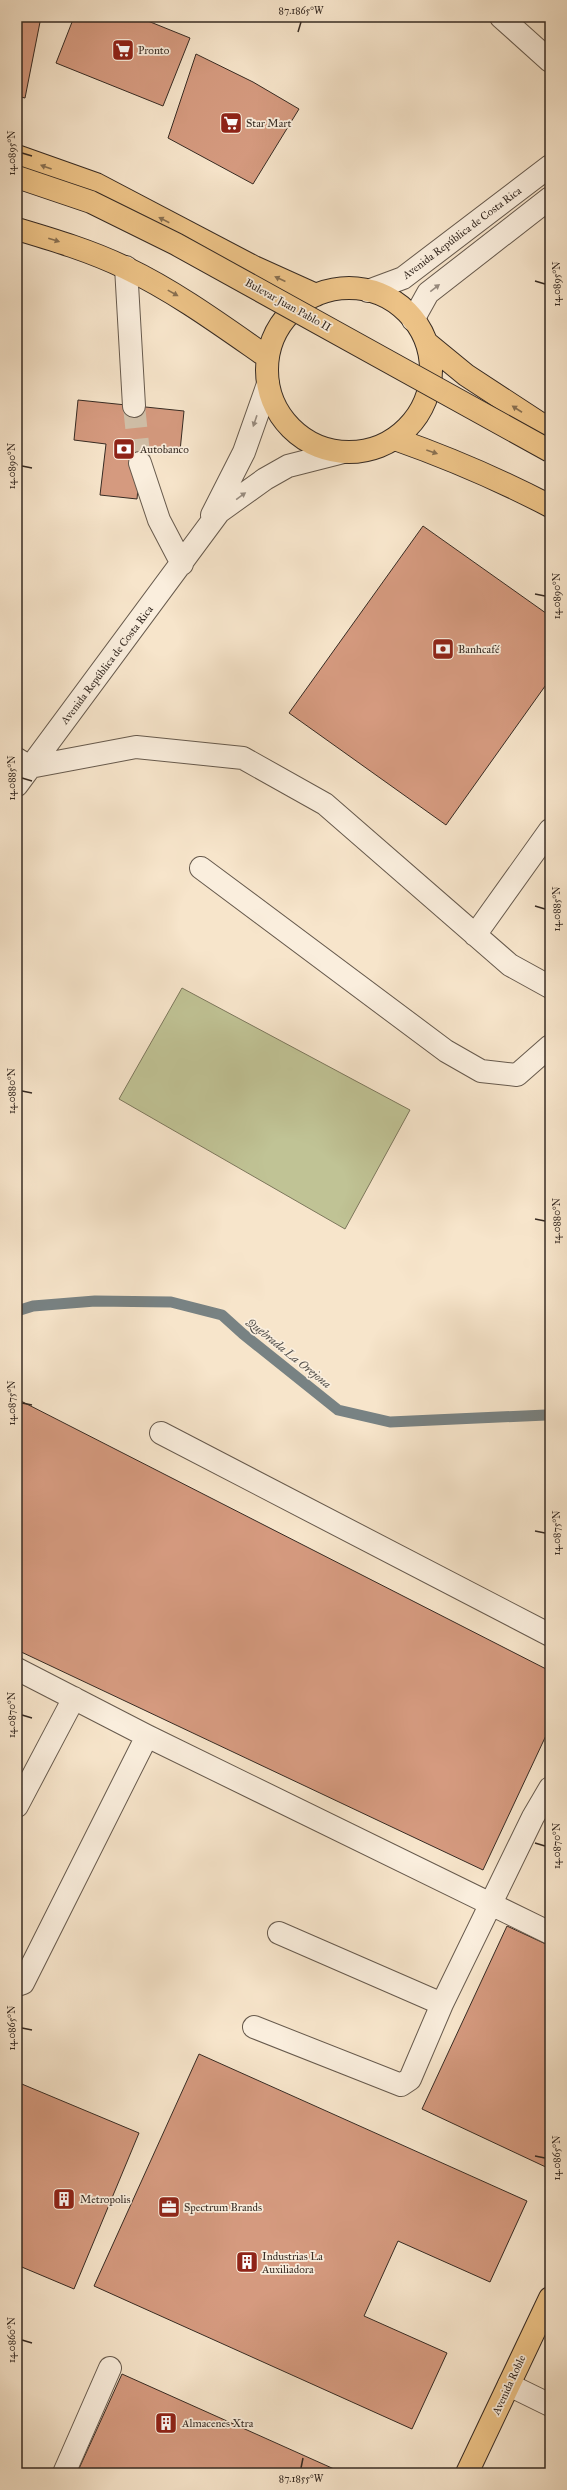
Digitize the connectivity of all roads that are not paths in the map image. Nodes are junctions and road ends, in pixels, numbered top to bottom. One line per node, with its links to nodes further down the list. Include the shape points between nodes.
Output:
1 (501, 17): 2 (street)
2 (550, 61)
3 (17, 156): 10 (main road, Bulevar Juan Pablo II, one-way to 3, via 254,267 96,184)
4 (550, 166): 9 (street, Avenida República de Costa Rica, via 403,278)
5 (17, 177): 18 (main road, Bulevar Juan Pablo II, bridge, via 91,202 176,244)
6 (550, 198): 11 (street, one-way to 6, via 428,293)
7 (17, 229): 8 (main road, one-way to 8, via 67,244)
8 (126, 267): 13 (main road, one-way to 13, via 189,302); 15 (street)
9 (368, 291): 10 (main road, via 342,289); 11 (main road, via 393,302)
10 (316, 295): 13 (main road, via 293,310 276,331)
11 (413, 320): 12 (main road)
12 (427, 343): 16 (main road, one-way to 12, via 466,375); 17 (main road, via 431,369 428,396 415,420)
13 (267, 357): 14 (main road)
14 (268, 384): 19 (main road, via 277,410 293,431 317,446); 22 (street, Avenida República de Costa Rica, one-way to 22, via 238,465)
15 (134, 406)
16 (550, 430)
17 (395, 439): 19 (main road, via 370,450); 21 (main road, one-way to 21, via 439,454)
18 (550, 451)
19 (343, 452): 22 (street, Avenida República de Costa Rica, one-way to 19, via 219,512 267,478 288,466)
20 (140, 463): 23 (street, via 159,520)
21 (550, 506)
22 (197, 545): 23 (street, Avenida República de Costa Rica)
23 (182, 564): 24 (street, Avenida República de Costa Rica)
24 (23, 763): 25 (street, Avenida República de Costa Rica); 28 (street, via 136,747 243,758 325,804)
25 (17, 785)
26 (550, 830): 28 (street)
27 (201, 868): 30 (street, via 446,1051 481,1071 517,1075)
28 (475, 935): 29 (street, via 510,966)
29 (550, 987)
30 (550, 1046)
31 (161, 1433): 32 (street)
32 (550, 1634)
33 (17, 1669): 34 (street)
34 (74, 1698): 35 (street); 37 (street)
35 (147, 1736): 38 (street); 41 (street, via 23,1983)
36 (550, 1788): 38 (street, via 533,1817)
37 (17, 1806)
38 (491, 1905): 40 (street); 42 (street)
39 (279, 1933): 42 (street)
40 (550, 1933)
41 (17, 1985)
42 (442, 2004): 43 (street, via 410,2079 401,2085)
43 (254, 2027)
44 (550, 2298): 46 (main road, Avenida Roble)
45 (110, 2368): 48 (street)
46 (509, 2385): 47 (street); 49 (main road, Avenida Roble)
47 (550, 2405)
48 (64, 2473)
49 (467, 2473)

